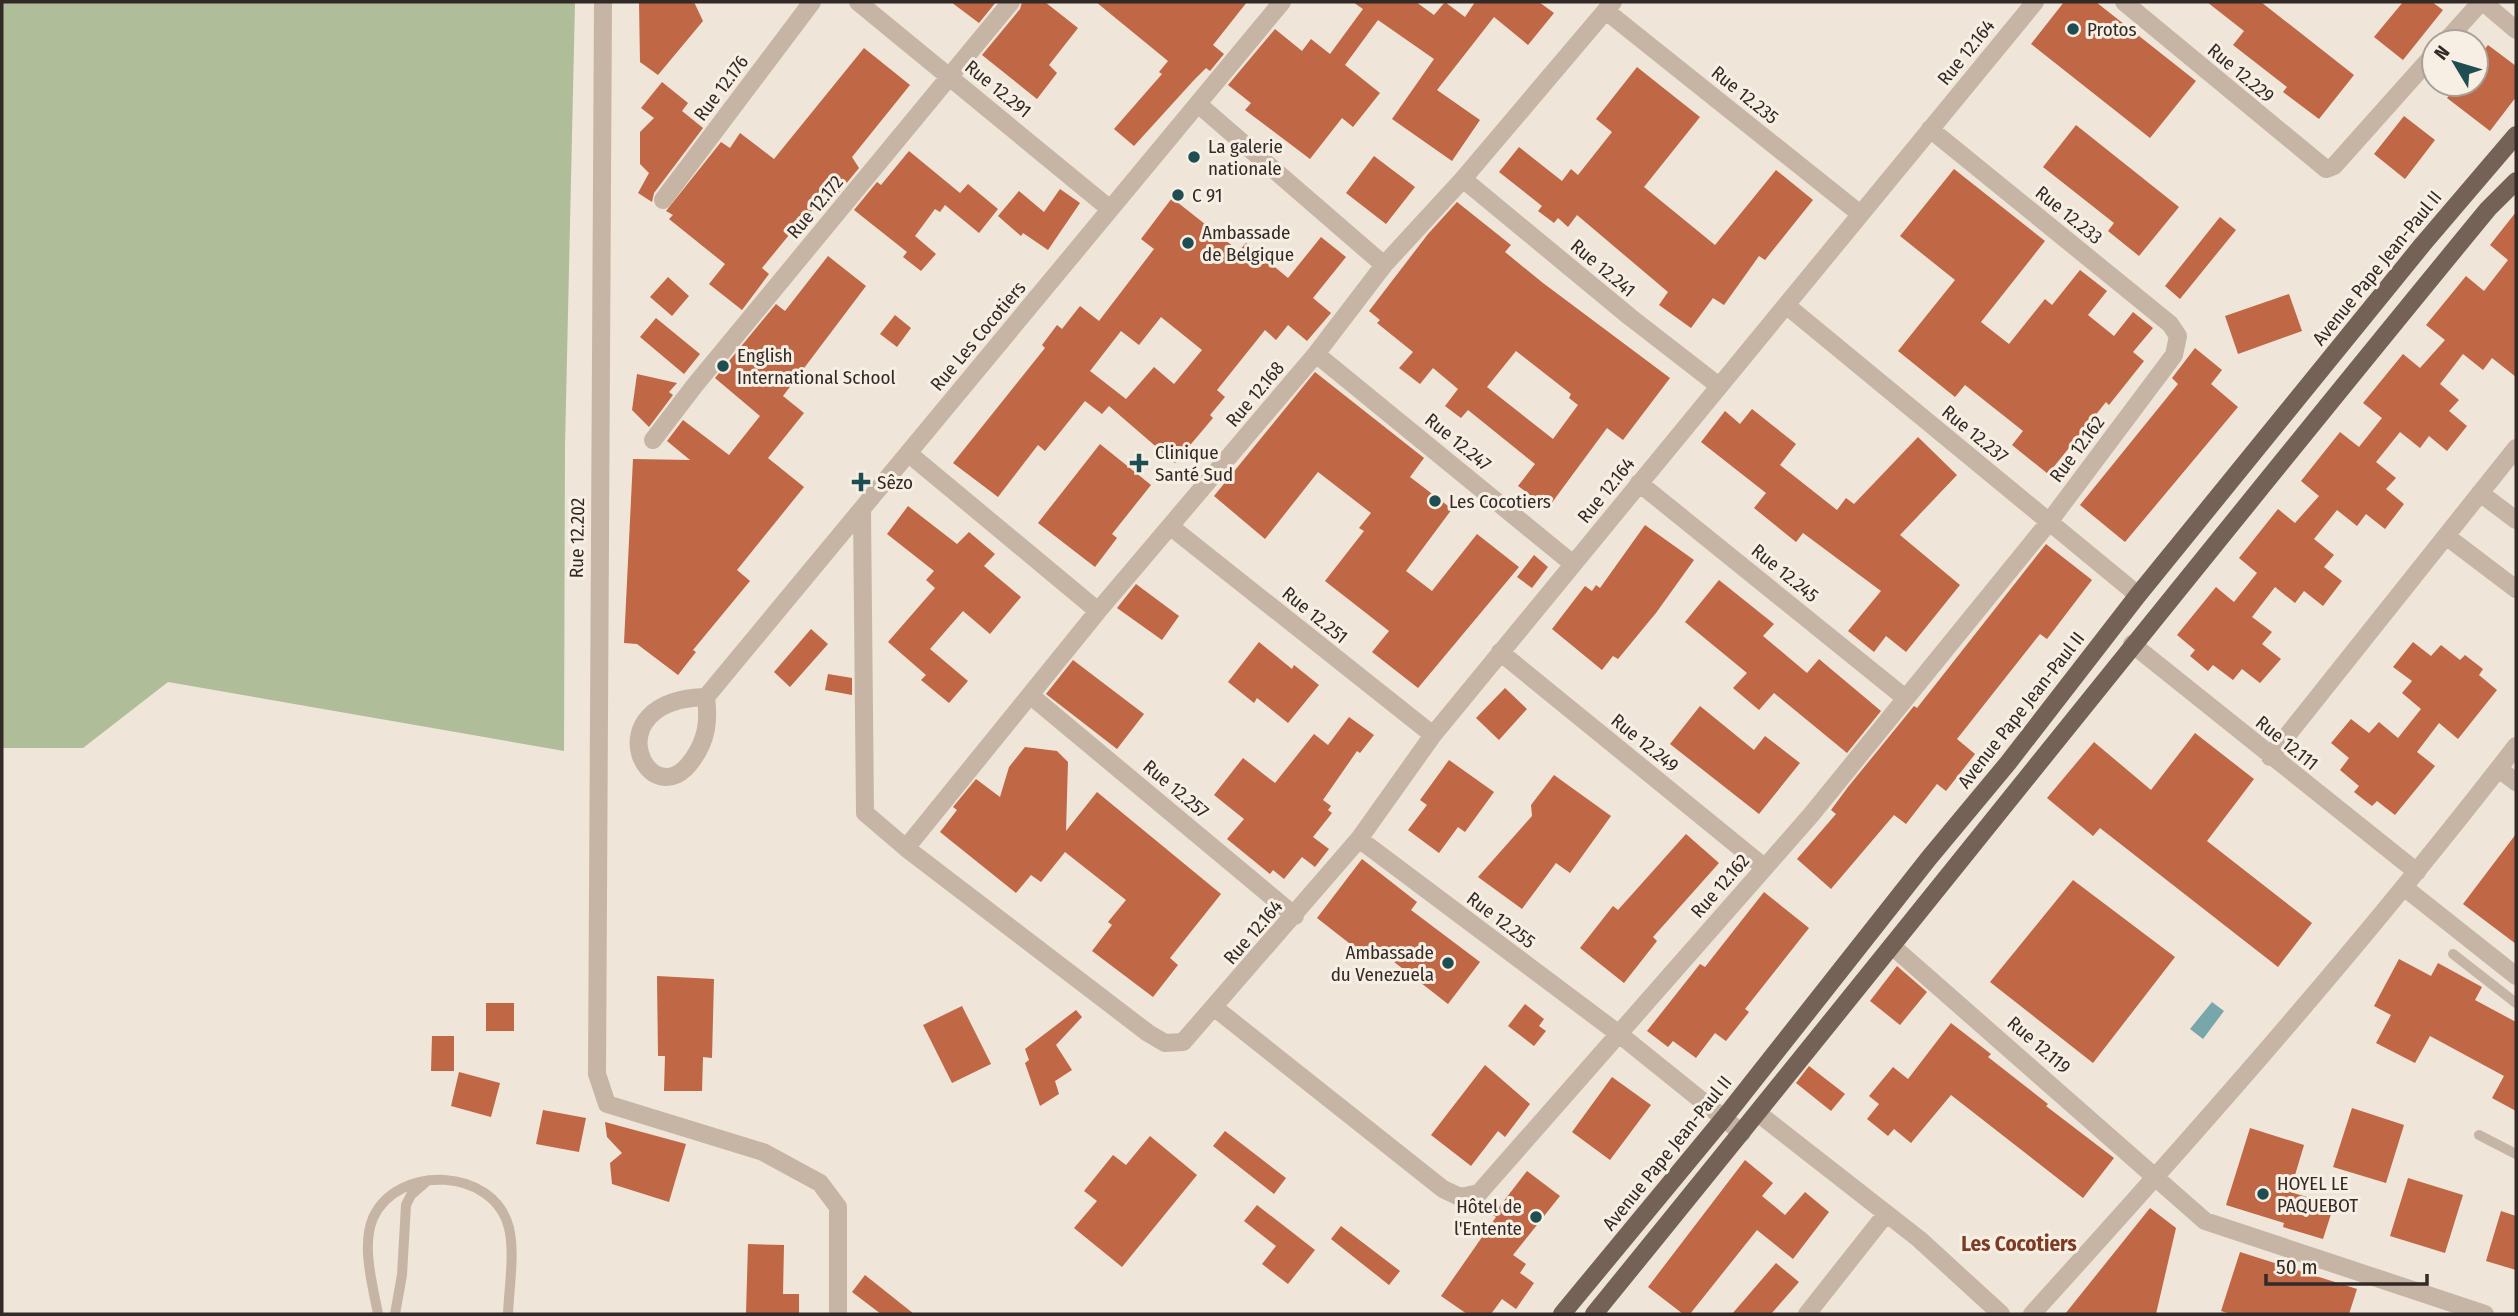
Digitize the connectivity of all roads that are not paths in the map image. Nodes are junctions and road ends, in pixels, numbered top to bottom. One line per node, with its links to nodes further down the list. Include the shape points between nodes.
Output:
1 (603, 2): 74 (street, Rue 12.202, via 597,1074 607,1104 763,1152 820,1182 838,1207)
2 (812, 2): 19 (street, Rue 12.176)
3 (858, 2): 13 (street, Rue 12.291)
4 (1011, 2): 13 (street, Rue 12.172)
5 (1282, 2): 14 (street, Rue Les Cocotiers)
6 (2035, 2): 15 (street, Rue 12.164)
7 (2124, 2): 12 (street, Rue 12.229, via 2326,169 2334,166)
8 (2482, 2): 10 (street); 11 (street)
9 (1609, 6): 17 (street, Rue 12.168); 21 (street, Rue 12.235)
10 (2458, 28)
11 (2516, 30)
12 (2420, 70)
13 (950, 78): 20 (street, Rue 12.291); 27 (street, Rue 12.172)
14 (1198, 103): 20 (street, Rue Les Cocotiers); 22 (street)
15 (1930, 129): 21 (street, Rue 12.164); 24 (street, Rue 12.233, via 2170,324)
16 (2516, 135): 39 (main road, Avenue Pape Jean-Paul II)
17 (1463, 179): 22 (street, Rue 12.168); 26 (street, Rue 12.241)
18 (2516, 181): 41 (main road, via 2479,220)
19 (663, 200)
20 (1110, 209): 29 (street, Rue Les Cocotiers)
21 (1859, 213): 23 (street, Rue 12.164)
22 (1384, 265): 25 (street, Rue 12.168)
23 (1786, 305): 26 (street, Rue 12.164); 34 (street, Rue 12.237)
24 (2178, 336): 34 (street, Rue 12.162, via 2174,355)
25 (1316, 354): 35 (street, Rue 12.168); 37 (street, Rue 12.247)
26 (1719, 386): 30 (street, Rue 12.164)
27 (653, 440)
28 (2516, 448): 31 (street)
29 (908, 453): 32 (street, Rue Les Cocotiers); 40 (street)
30 (1639, 483): 37 (street, Rue 12.164); 45 (street, Rue 12.245)
31 (2480, 494): 33 (street); 36 (street)
32 (862, 510): 44 (street, Rue Les Cocotiers); 52 (street, Rue 12.164, via 865,813)
33 (2516, 520)
34 (2049, 522): 39 (street, Rue 12.237); 45 (street, Rue 12.162)
35 (1171, 527): 40 (street, Rue 12.168); 46 (street, Rue 12.251)
36 (2446, 536): 38 (street); 48 (street)
37 (1573, 564): 42 (street, Rue 12.164)
38 (2516, 589)
39 (2138, 595): 64 (main road, Avenue Pape Jean-Paul II)
40 (1098, 611): 43 (street, Rue 12.168)
41 (2132, 643): 48 (street, Rue 12.111); 57 (main road)
42 (1500, 652): 46 (street, Rue 12.164); 53 (street, Rue 12.249)
43 (1030, 695): 52 (street, Rue 12.168); 56 (street, Rue 12.257)
44 (706, 697): 44 (street, via 664,704 648,715 638,750 650,771 672,776 690,765 705,738)
45 (1904, 697): 53 (street, Rue 12.162)
46 (1433, 735): 51 (street, Rue 12.164)
47 (2516, 746): 49 (street)
48 (2270, 757): 54 (street, Rue 12.111)
49 (2498, 769): 50 (street); 54 (street)
50 (2516, 782)
51 (1359, 839): 56 (street, Rue 12.164); 62 (street, Rue 12.255)
52 (906, 848): 61 (street, Rue 12.164, via 1165,1043 1183,1042)
53 (1764, 867): 62 (street, Rue 12.162)
54 (2417, 873): 55 (street)
55 (2405, 888): 59 (street); 68 (street)
56 (1295, 916): 61 (street, Rue 12.164)
57 (1892, 946): 63 (main road); 68 (street, Rue 12.119)
58 (2453, 954): 60 (lane)
59 (2516, 976)
60 (2516, 1003)
61 (1214, 1008): 62 (street, Rue 12.162, via 1443,1189 1460,1197 1479,1194)
62 (1619, 1034): 64 (street, Rue 12.255)
63 (1759, 1114): 65 (main road); 70 (street)
64 (1724, 1118): 65 (street, Rue 12.255); 75 (main road, Avenue Pape Jean-Paul II)
65 (1742, 1133): 76 (main road)
66 (2479, 1135): 67 (lane)
67 (2516, 1154)
68 (2157, 1177): 79 (street); 80 (street, Rue 12.119, via 2205,1221)
69 (432, 1180): 71 (lane, via 395,1190 372,1221 370,1274); 72 (lane, via 421,1184 406,1205); 73 (lane, via 471,1186 488,1195 501,1210 509,1228)
70 (1886, 1214): 77 (street); 78 (street)
71 (378, 1314)
72 (395, 1314)
73 (508, 1314)
74 (838, 1314)
75 (1562, 1314)
76 (1594, 1314)
77 (1808, 1314)
78 (2001, 1314)
79 (2032, 1314)
80 (2485, 1314)

